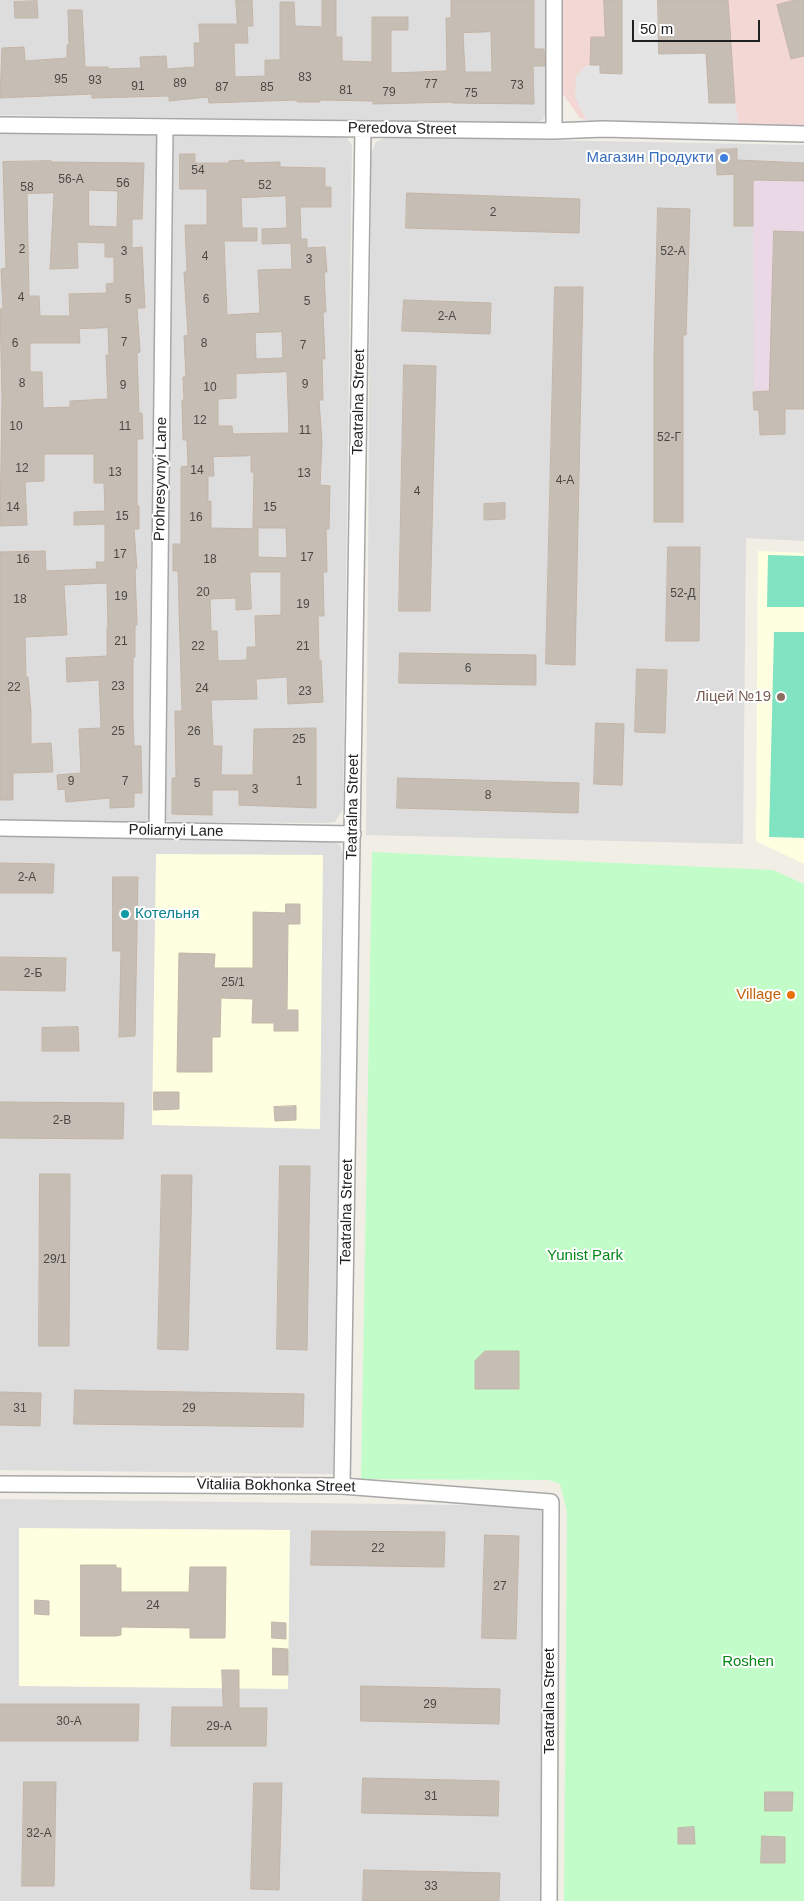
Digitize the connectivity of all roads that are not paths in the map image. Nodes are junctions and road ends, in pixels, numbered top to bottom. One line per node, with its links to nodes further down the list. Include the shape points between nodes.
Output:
1 (554, 0): 5 (street)
2 (0, 124): 3 (street, Peredova Street)
3 (165, 128): 4 (street, Peredova Street); 8 (street, Prohresyvnyi Lane)
4 (363, 128): 5 (street, Peredova Street); 9 (street, Teatralna Street)
5 (554, 131): 6 (street, Peredova Street, via 603,129)
6 (804, 134)
7 (0, 828): 8 (street, Poliarnyi Lane)
8 (157, 831): 9 (street, Poliarnyi Lane)
9 (353, 834): 11 (street, Teatralna Street)
10 (0, 1484): 11 (street, Vitaliia Bokhonka Street)
11 (342, 1486): 12 (street, Vitaliia Bokhonka Street)
12 (551, 1502): 13 (street, Teatralna Street)
13 (549, 1901)

